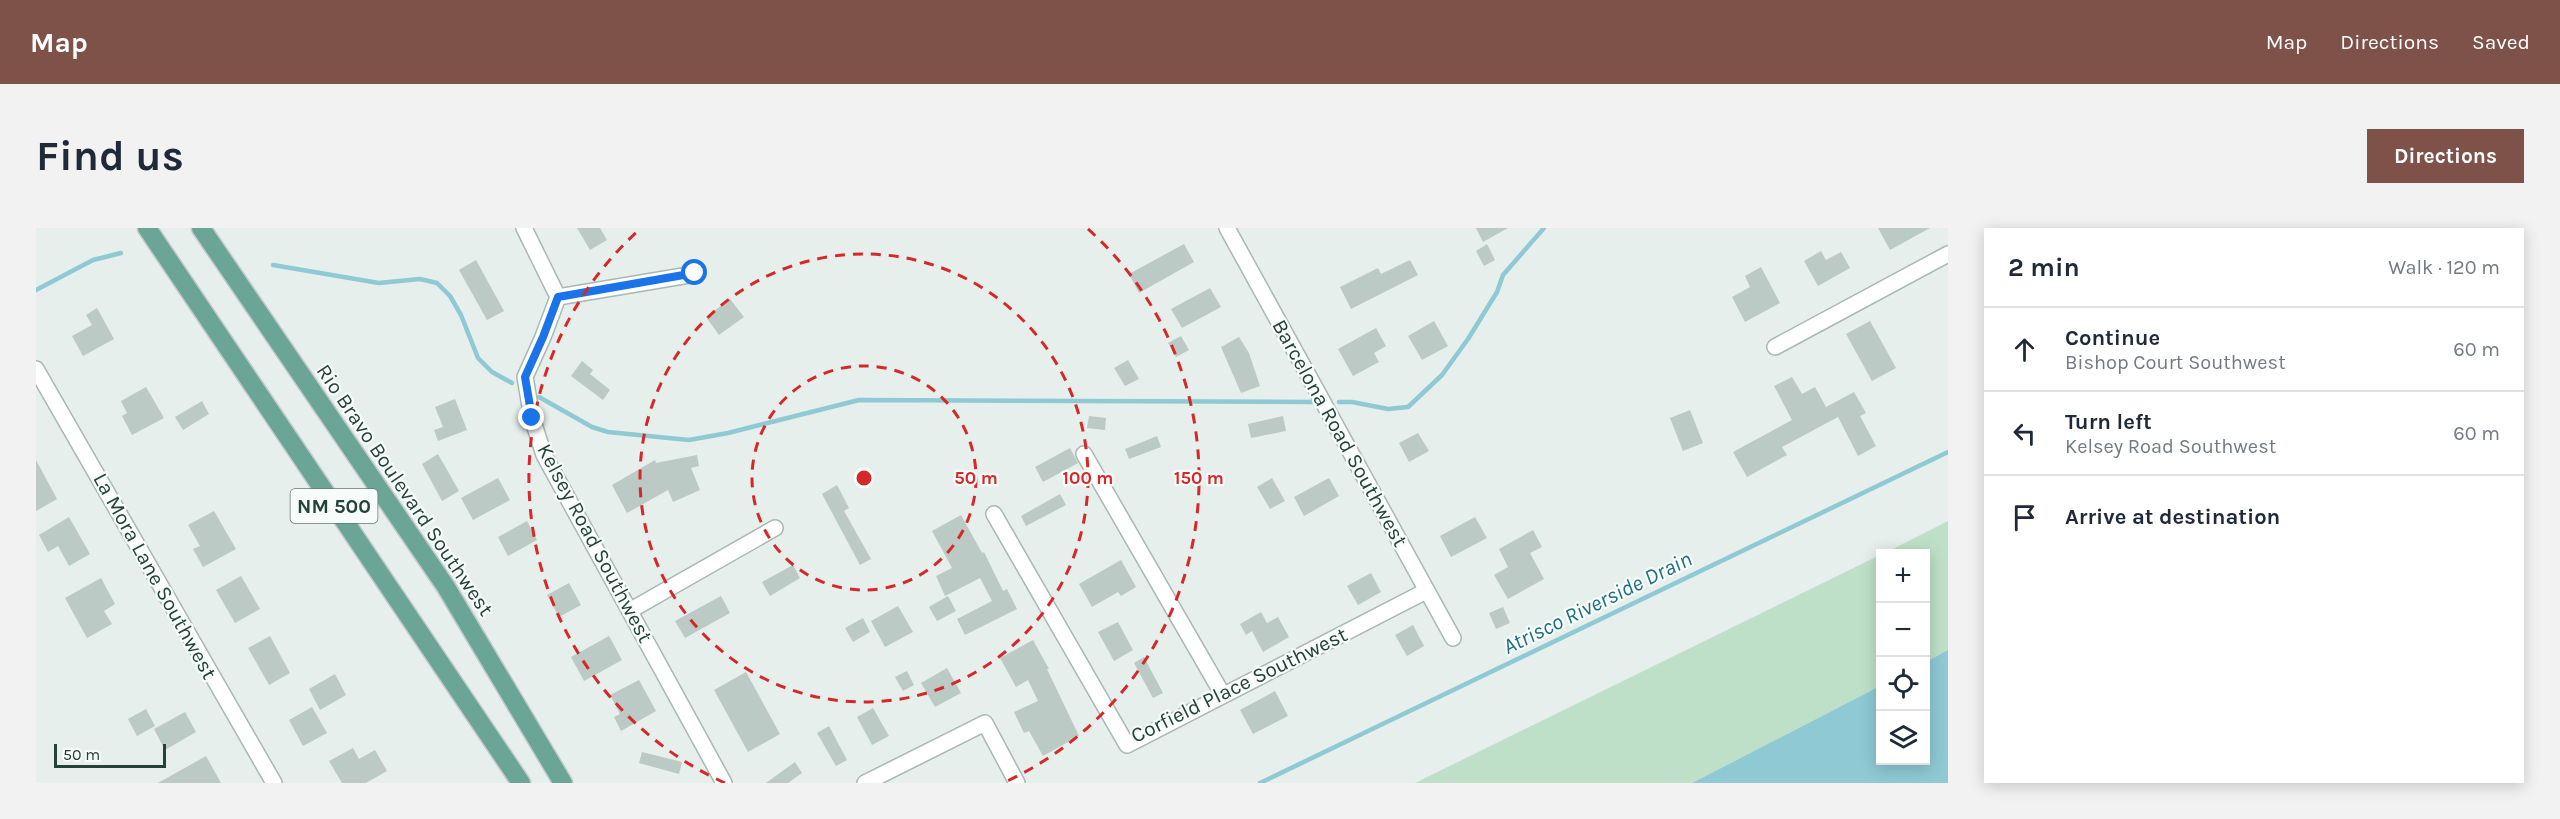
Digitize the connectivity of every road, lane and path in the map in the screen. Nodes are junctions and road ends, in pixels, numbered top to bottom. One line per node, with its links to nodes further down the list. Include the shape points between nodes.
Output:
1 (201, 228): 19 (main road, Rio Bravo Boulevard Southwest / NM 500, via 446,586)
2 (524, 228): 7 (street)
3 (1227, 228): 13 (street, Barcelona Road Southwest)
4 (148, 230): 18 (main road, NM 500)
5 (1948, 254): 8 (street)
6 (695, 273): 7 (street)
7 (558, 297): 14 (street, Kelsey Road Southwest, via 525,377 532,418 544,455)
8 (1775, 347)
9 (36, 369): 17 (street, La Mora Lane Southwest)
10 (1084, 454): 16 (street)
11 (994, 514): 16 (street, Corfield Place Southwest, via 1127,745)
12 (775, 528): 14 (street)
13 (1426, 591): 15 (street, Barcelona Road Southwest); 16 (street, Corfield Place Southwest)
14 (631, 610): 20 (street, Kelsey Road Southwest)
15 (1453, 638)
16 (1223, 695)
17 (274, 783)
18 (521, 783)
19 (563, 783)
20 (724, 783)
21 (865, 783): 22 (street, via 985,723)
22 (1017, 783)

